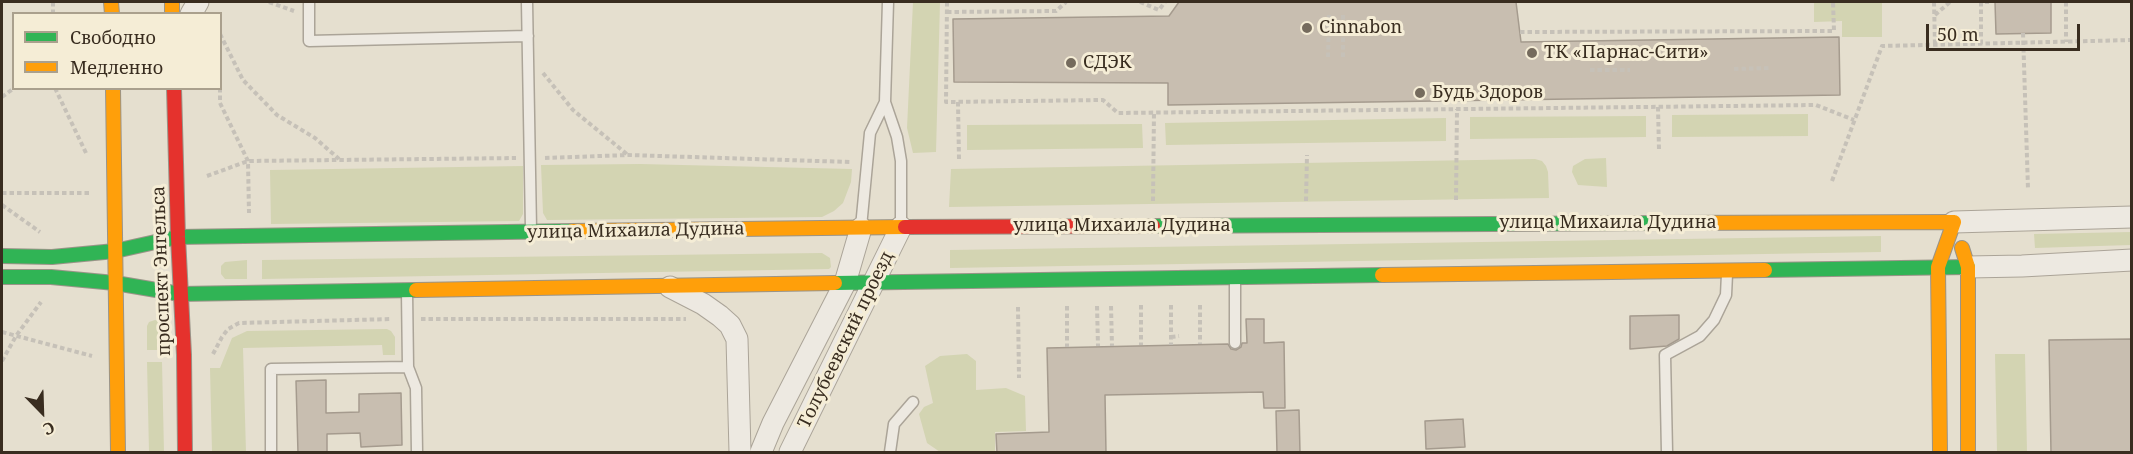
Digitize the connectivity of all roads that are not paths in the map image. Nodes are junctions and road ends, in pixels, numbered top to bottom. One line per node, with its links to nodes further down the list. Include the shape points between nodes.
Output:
1 (309, 2): 4 (lane, via 309,41)
2 (527, 2): 4 (lane)
3 (888, 2): 7 (lane)
4 (528, 36): 12 (lane)
5 (113, 90): 14 (street)
6 (174, 90): 13 (street, проспект Энгельса)
7 (885, 102): 10 (lane, via 901,161); 11 (lane, via 870,133)
8 (2132, 217): 9 (street, улица Михаила Дудина)
9 (1954, 222): 10 (street, улица Михаила Дудина); 17 (street); 18 (street)
10 (901, 227): 11 (street, улица Михаила Дудина); 22 (street, Толубеевский проезд)
11 (861, 228): 12 (street, улица Михаила Дудина); 24 (street, Толубеевский проезд)
12 (531, 232): 13 (street, улица Михаила Дудина)
13 (178, 237): 14 (street, улица Михаила Дудина); 27 (street, проспект Энгельса)
14 (115, 251): 15 (street, улица Михаила Дудина, via 52,257); 23 (street)
15 (2, 256)
16 (2132, 260): 18 (street)
17 (1938, 267): 18 (street); 19 (street); 41 (street)
18 (1968, 267): 31 (street)
19 (1727, 270): 21 (street); 40 (lane, via 1726,296 1714,320 1700,336 1665,355)
20 (2, 278): 23 (street, via 51,277)
21 (1235, 278): 22 (street); 28 (lane)
22 (876, 282): 24 (street); 38 (street, Толубеевский проезд)
23 (115, 283): 27 (street); 32 (street)
24 (845, 283): 25 (street); 37 (street, Толубеевский проезд)
25 (667, 286): 26 (street); 36 (street, via 720,316 737,339)
26 (407, 290): 27 (street); 29 (lane)
27 (180, 294): 33 (street, проспект Энгельса)
28 (1235, 344)
29 (408, 367): 34 (lane, via 271,369); 35 (lane, via 416,388)
30 (913, 402): 39 (lane, via 894,424)
31 (1971, 448)
32 (118, 453)
33 (185, 453)
34 (272, 453)
35 (417, 453)
36 (740, 453)
37 (761, 453)
38 (790, 453)
39 (890, 453)
40 (1667, 453)
41 (1940, 453)

